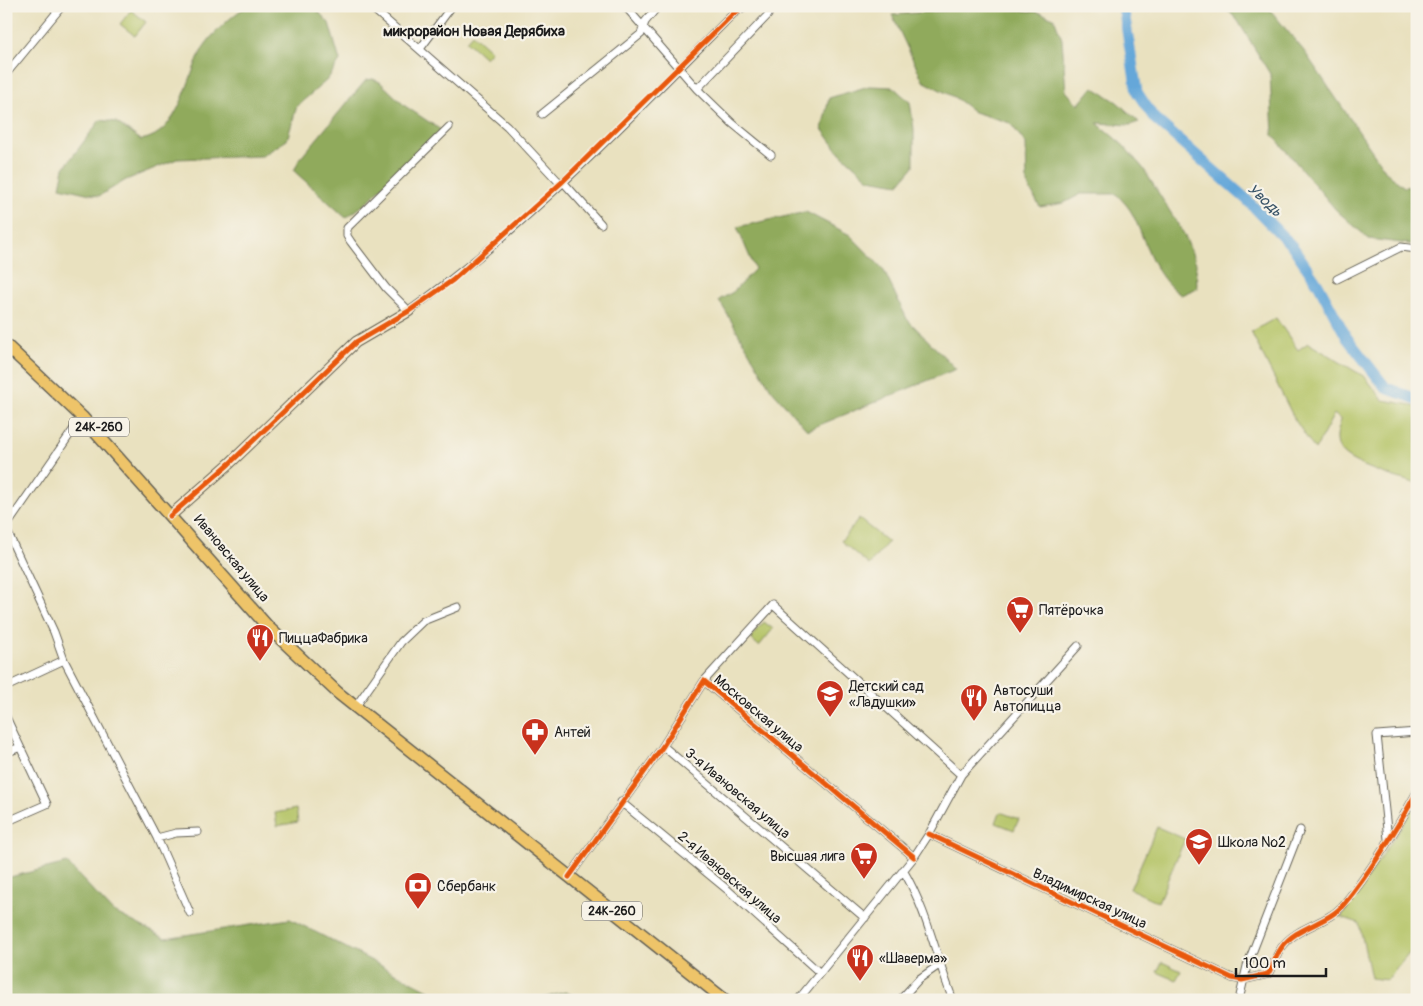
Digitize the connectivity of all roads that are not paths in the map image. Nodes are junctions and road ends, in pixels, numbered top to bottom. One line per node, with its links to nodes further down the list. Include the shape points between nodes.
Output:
1 (62, 6): 11 (street)
2 (370, 6): 9 (street)
3 (452, 6): 9 (street)
4 (625, 6): 8 (street)
5 (658, 6): 8 (street)
6 (744, 6): 10 (street)
7 (768, 15): 12 (street)
8 (643, 29): 10 (street); 13 (street, via 641,34)
9 (420, 50): 16 (street, via 507,126)
10 (678, 70): 12 (street); 16 (street)
11 (6, 74)
12 (697, 89): 15 (street, via 732,124)
13 (542, 114)
14 (449, 127): 20 (street, via 347,228 351,242 386,288)
15 (771, 155)
16 (561, 183): 17 (street); 20 (street, via 453,280)
17 (601, 224)
18 (1417, 249): 19 (street, via 1401,247)
19 (1337, 279)
20 (410, 311): 24 (street, via 356,342)
21 (6, 341): 24 (main road, Ивановская улица / 24К-260, via 97,424)
22 (6, 345): 23 (main road, 24К-260)
23 (82, 417): 24 (main road, Ивановская улица / 24К-260); 25 (street)
24 (173, 514): 31 (main road, Ивановская улица / 24К-260, via 262,617); 33 (main road, Ивановская улица / 24К-260, via 285,645 342,697)
25 (6, 528): 28 (street)
26 (458, 607): 31 (street, via 423,621 401,642)
27 (1078, 646): 38 (street)
28 (64, 660): 30 (street); 45 (street)
29 (704, 681): 35 (street, Московская улица); 38 (street, via 773,605); 47 (street, Московская улица)
30 (6, 687)
31 (356, 706): 33 (main road, Ивановская улица / 24К-260)
32 (6, 717): 36 (street)
33 (378, 724): 49 (main road, Ивановская улица / 24К-260)
34 (1417, 732): 46 (street, via 1377,735)
35 (663, 746): 40 (street, Московская улица); 51 (street, 3-я Ивановская улица)
36 (20, 747): 37 (street); 41 (street, via 47,804)
37 (6, 753)
38 (961, 775): 44 (street)
39 (1417, 792): 46 (street)
40 (621, 802): 49 (street, Московская улица); 53 (street, 2-я Ивановская улица, via 730,891)
41 (6, 822)
42 (1300, 830): 54 (street)
43 (198, 832): 45 (street)
44 (929, 834): 47 (street); 54 (street, Владимирская улица)
45 (157, 838): 50 (street)
46 (1388, 841): 54 (street, via 1344,906 1327,919 1299,932 1282,946 1268,974)
47 (914, 857): 48 (street)
48 (903, 870): 51 (street); 52 (street, via 921,906)
49 (569, 877): 55 (main road, Ивановская улица / 24К-260)
50 (190, 913)
51 (865, 918): 53 (street)
52 (939, 965): 57 (street, via 919,979); 58 (street)
53 (820, 973): 56 (street)
54 (1242, 980): 59 (street)
55 (724, 1000)
56 (798, 1000)
57 (900, 1000)
58 (953, 1000)
59 (1239, 1000)

